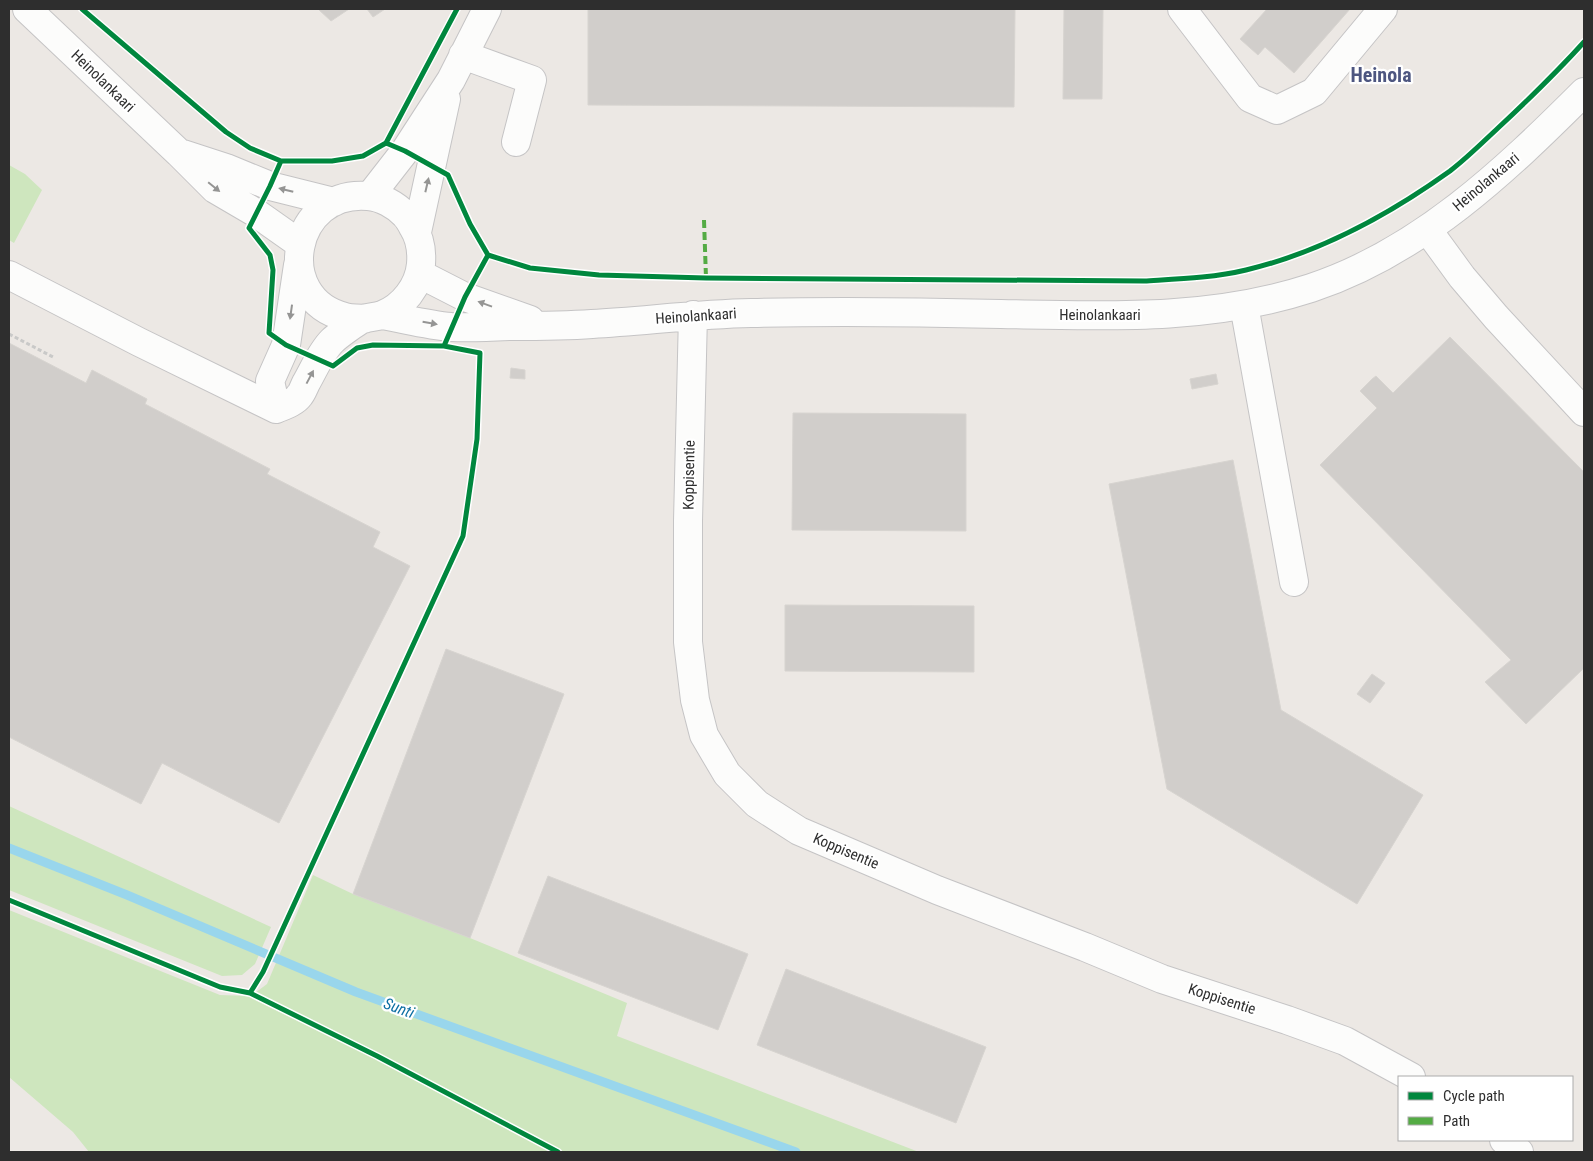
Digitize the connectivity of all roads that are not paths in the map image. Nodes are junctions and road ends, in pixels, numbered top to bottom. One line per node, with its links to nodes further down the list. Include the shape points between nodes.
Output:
1 (27, 9): 9 (street, Heinolankaari)
2 (487, 9): 5 (street)
3 (1182, 9): 4 (street, via 1250,98 1277,110 1314,92)
4 (1383, 9)
5 (463, 55): 6 (street); 8 (street, via 532,80)
6 (451, 80): 10 (street, via 405,151); 13 (street, one-way to 6)
7 (1584, 92): 12 (street, Heinolankaari, via 1482,189)
8 (516, 142)
9 (179, 153): 11 (street, Heinolankaari, one-way to 9, via 270,186); 14 (street, Heinolankaari, one-way to 14, via 215,189 256,213)
10 (370, 196): 11 (street, via 351,196); 13 (street, via 388,202 405,214)
11 (334, 202): 14 (street, via 318,212 306,227)
12 (1427, 229): 17 (street, Heinolankaari, via 1374,262 1312,288); 22 (street, via 1496,317)
13 (417, 232): 15 (street, via 422,253)
14 (299, 254): 19 (street, via 303,282 313,298 328,310 345,317); 21 (street, one-way to 21, via 286,345 270,382)
15 (420, 274): 19 (street, via 411,293 398,306); 20 (street, Heinolankaari, one-way to 15, via 465,297)
16 (9, 275): 21 (street)
17 (1244, 305): 18 (street, Heinolankaari, via 1185,314 1094,316 964,313); 23 (street)
18 (693, 315): 20 (street, Heinolankaari); 24 (street, Koppisentie, via 688,642 695,700 704,734 727,774 757,804 799,831 937,890 1162,979 1345,1041)
19 (373, 317): 20 (street, Heinolankaari, one-way to 20, via 452,327); 21 (street, one-way to 19, via 299,397 332,341)
20 (548, 326)
21 (276, 409)
22 (1584, 412)
23 (1294, 582)
24 (1409, 1076)
25 (1505, 1141): 26 (street)
26 (1520, 1152)

